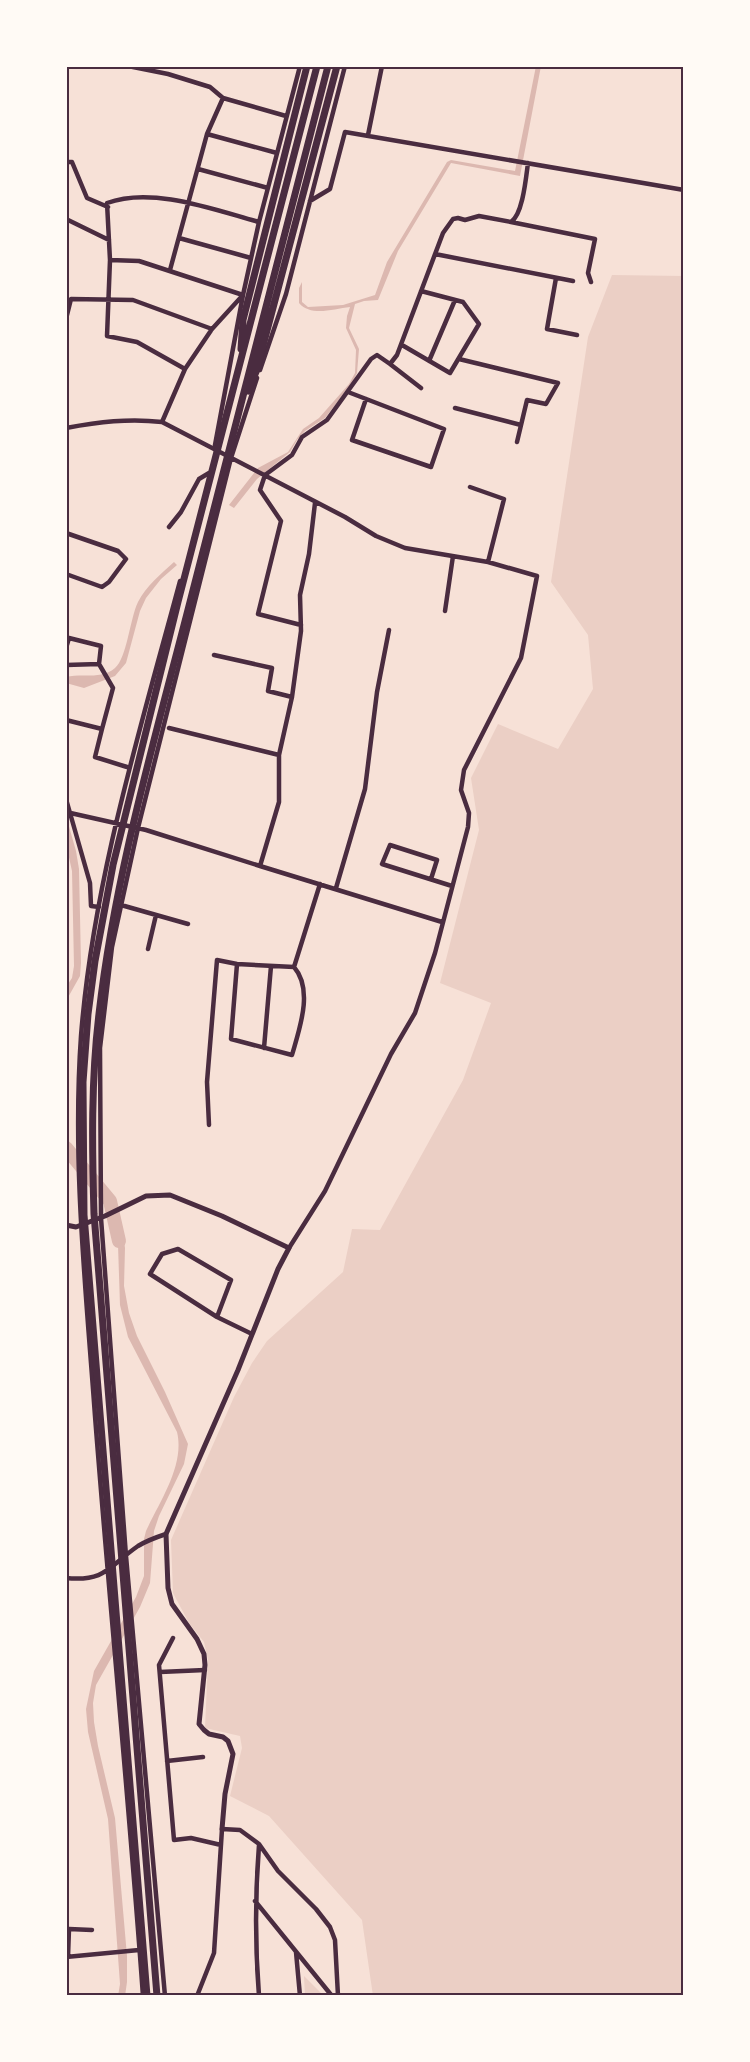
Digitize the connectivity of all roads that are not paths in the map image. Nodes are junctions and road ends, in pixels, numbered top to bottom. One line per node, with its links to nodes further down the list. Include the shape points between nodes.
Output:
1 (69, 66): 9 (street)
2 (128, 66): 10 (street, via 210,87)
3 (317, 66): 46 (highway)
4 (328, 66): 52 (highway)
5 (337, 66): 52 (highway, via 256,372)
6 (345, 66): 20 (street)
7 (382, 66): 13 (street)
8 (304, 68): 11 (street); 46 (highway, via 243,320)
9 (66, 69)
10 (223, 98): 11 (street); 12 (street)
11 (286, 116): 14 (street)
12 (207, 134): 14 (street); 17 (street)
13 (368, 135): 16 (street); 20 (street, via 345,132 330,189)
14 (277, 153): 18 (street)
15 (66, 162): 22 (street, via 72,162 86,198)
16 (528, 163): 19 (street); 25 (street, via 522,200)
17 (198, 169): 18 (street); 21 (street)
18 (268, 188): 24 (street)
19 (684, 190)
20 (310, 201): 58 (street, via 286,294)
21 (189, 204): 22 (street, via 159,198 118,199 108,203); 24 (street); 26 (street)
22 (108, 207): 27 (street)
23 (66, 218): 27 (street)
24 (259, 222): 29 (street)
25 (512, 222): 28 (street, via 479,216 453,219); 34 (street, via 595,239 588,273)
26 (179, 238): 29 (street); 31 (street)
27 (109, 240): 30 (street)
28 (435, 254): 32 (street); 35 (street)
29 (251, 258): 36 (street)
30 (110, 260): 31 (street, via 139,261); 37 (street)
31 (170, 270): 36 (street)
32 (556, 278): 33 (street); 41 (street, via 547,329)
33 (573, 281)
34 (591, 282)
35 (421, 291): 38 (street); 42 (street)
36 (243, 295): 40 (street); 57 (street)
37 (110, 299): 39 (street, via 71,299); 40 (street, via 134,300); 47 (street, via 107,336 137,342)
38 (455, 300): 43 (street, via 463,302 480,324); 44 (street)
39 (66, 319)
40 (212, 329): 47 (street)
41 (577, 335)
42 (402, 345): 44 (street); 45 (street)
43 (458, 359): 44 (street, via 450,373); 54 (street, via 558,383 546,404 527,400)
44 (429, 361)
45 (390, 364): 48 (street); 49 (street, via 377,355)
46 (240, 366): 125 (highway, via 113,865 95,961 83,1082 83,1205 88,1288)
47 (185, 370): 53 (street)
48 (421, 388)
49 (348, 392): 50 (street); 60 (street, via 327,420 302,437 292,455)
50 (366, 399): 50 (street, via 444,429 431,467 352,440)
51 (455, 408): 54 (street)
52 (238, 414): 126 (highway, via 121,878 105,963 93,1082 92,1145 98,1287)
53 (162, 422): 55 (street, via 119,420); 57 (street)
54 (521, 425): 56 (street)
55 (66, 428)
56 (517, 442)
57 (214, 450): 58 (street); 59 (street)
58 (231, 458): 60 (street); 84 (street)
59 (209, 473): 63 (street, via 199,479 182,512); 83 (street)
60 (265, 475): 62 (street); 69 (street, via 260,490 281,520 258,614)
61 (470, 487): 66 (street, via 504,500)
62 (315, 503): 65 (street, via 405,548); 69 (street, via 300,595)
63 (169, 527)
64 (66, 533): 67 (street, via 118,551 126,559 102,587)
65 (453, 556): 66 (street); 68 (street)
66 (488, 562): 88 (street, via 538,576 521,658 464,770 461,790 469,813 468,827)
67 (66, 574)
68 (445, 611)
69 (300, 625): 75 (street)
70 (390, 630): 89 (street, via 377,692 365,789)
71 (66, 648): 73 (street, via 69,638 101,646)
72 (214, 655): 75 (street, via 272,668 268,691)
73 (99, 664): 74 (street); 78 (street, via 113,688)
74 (66, 665)
75 (292, 697): 79 (street)
76 (66, 720): 78 (street)
77 (170, 728): 79 (street)
78 (102, 729): 80 (street, via 95,757)
79 (279, 755): 85 (street, via 279,802)
80 (126, 766)
81 (66, 799): 82 (street)
82 (68, 812): 83 (street); 91 (street, via 90,883 91,906)
83 (117, 823): 84 (street); 91 (street)
84 (138, 828): 85 (street); 90 (street)
85 (260, 866): 87 (street)
86 (430, 879): 86 (street, via 382,864 390,845 437,860); 88 (street)
87 (320, 884): 89 (street); 98 (street)
88 (452, 886): 93 (street)
89 (336, 888): 93 (street)
90 (121, 905): 92 (street); 101 (street, via 112,947 100,1048)
91 (99, 907): 103 (street, via 86,982 78,1082)
92 (156, 915): 94 (street); 95 (street)
93 (442, 922): 104 (street, via 436,953 416,1013 391,1054 325,1191)
94 (188, 924)
95 (148, 949)
96 (237, 964): 97 (street); 99 (street, via 231,1039); 100 (street, via 217,960 207,1082)
97 (271, 966): 98 (street); 99 (street)
98 (294, 967): 99 (street, via 300,974 304,999 292,1055)
99 (264, 1048)
100 (209, 1125)
101 (103, 1217): 103 (street); 104 (street, via 146,1196 170,1195); 108 (street)
102 (66, 1225): 103 (street)
103 (80, 1225): 109 (street)
104 (289, 1248): 106 (street)
105 (218, 1317): 105 (street, via 150,1274 162,1254 178,1249 230,1280); 106 (street)
106 (252, 1334): 107 (street)
107 (166, 1534): 108 (street, via 139,1545); 112 (street, via 168,1588 172,1604 201,1646)
108 (126, 1556): 109 (street); 127 (street)
109 (107, 1571): 110 (street, via 83,1578); 121 (street)
110 (66, 1578)
111 (173, 1638): 113 (street, via 159,1665)
112 (205, 1670): 113 (street); 116 (street, via 200,1724 204,1730 228,1741 233,1754)
113 (160, 1672): 115 (street)
114 (203, 1757): 115 (street)
115 (167, 1761): 118 (street, via 174,1840 191,1838)
116 (222, 1829): 117 (street, via 240,1830); 118 (street)
117 (259, 1844): 119 (street); 132 (street, via 278,1872 330,1927 335,1940)
118 (221, 1845): 128 (street, via 214,1953)
119 (255, 1902): 122 (street); 129 (street)
120 (92, 1930): 123 (street, via 70,1929)
121 (140, 1950): 123 (street); 124 (street)
122 (296, 1951): 130 (street); 131 (street)
123 (67, 1957)
124 (143, 1996)
125 (147, 1996)
126 (157, 1996)
127 (165, 1996)
128 (197, 1996)
129 (259, 1996)
130 (300, 1996)
131 (332, 1996)
132 (338, 1996)

